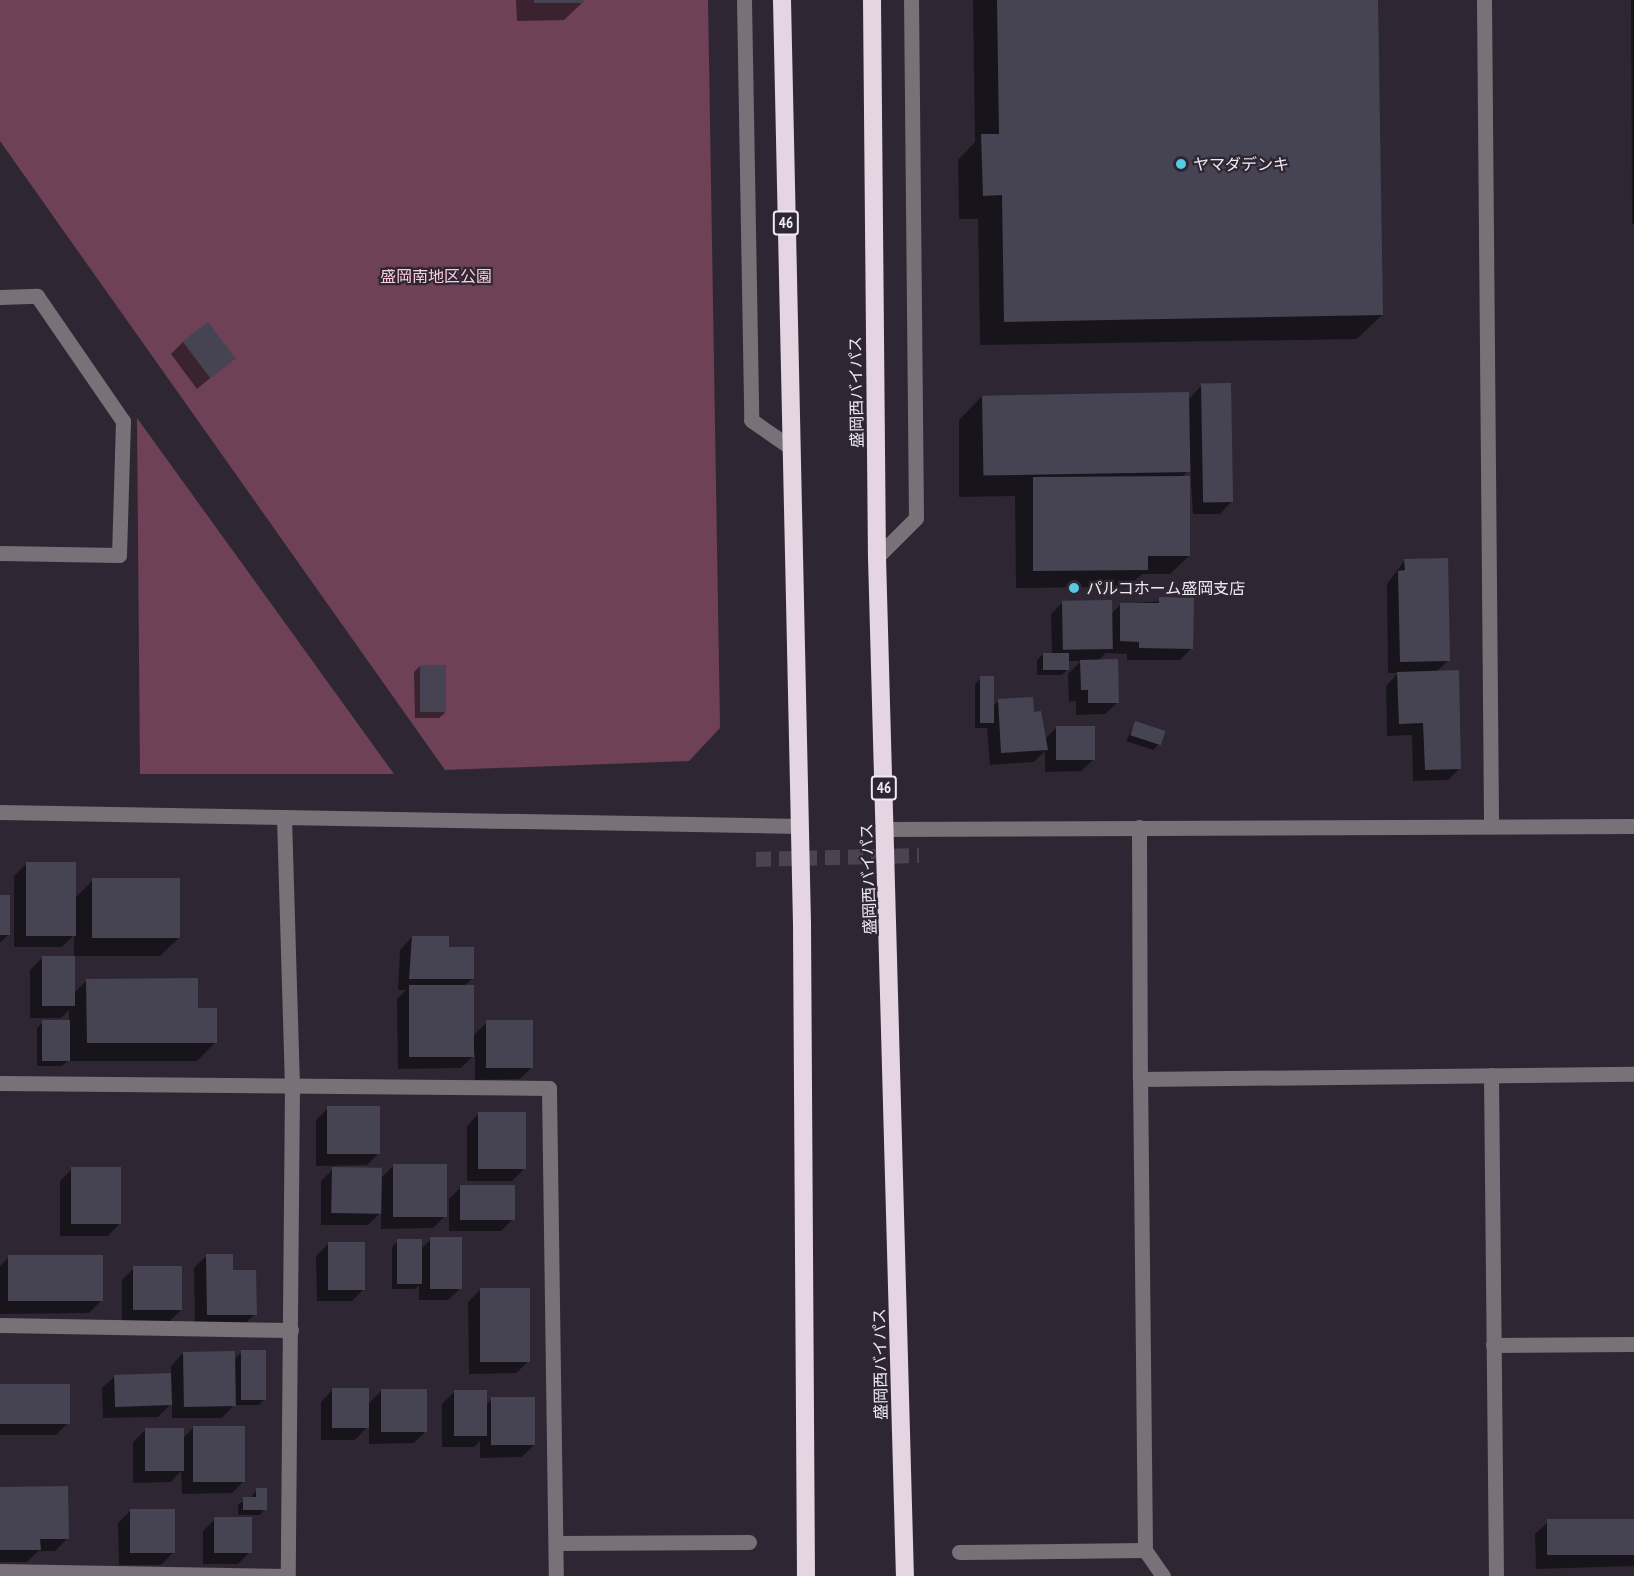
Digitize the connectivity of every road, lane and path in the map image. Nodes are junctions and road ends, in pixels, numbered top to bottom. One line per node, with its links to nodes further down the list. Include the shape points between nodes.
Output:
1 (744, 0): 7 (street, via 751,420)
2 (782, 0): 7 (highway, 46)
3 (872, 0): 9 (highway, 盛岡西バイパス / 46)
4 (911, 0): 9 (street, via 916,518)
5 (1484, 0): 13 (street)
6 (0, 297): 8 (street, via 38,296 123,421 119,555)
7 (789, 447): 12 (highway, 46)
8 (0, 553)
9 (877, 557): 16 (highway, 盛岡西バイパス / 46)
10 (0, 812): 11 (street)
11 (284, 817): 12 (street); 21 (street)
12 (799, 826): 33 (highway, 46)
13 (1491, 826): 14 (street); 15 (street)
14 (1634, 826)
15 (1139, 827): 16 (street); 19 (street)
16 (886, 829): 34 (highway, 盛岡西バイパス / 46)
17 (1634, 1074): 18 (street)
18 (1491, 1075): 19 (street); 25 (street)
19 (1140, 1079): 28 (street)
20 (0, 1083): 21 (street)
21 (292, 1086): 23 (street); 27 (street, via 549,1088)
22 (0, 1326): 23 (street)
23 (291, 1330): 31 (street)
24 (1634, 1344): 25 (street)
25 (1493, 1345): 36 (street)
26 (750, 1542): 27 (street)
27 (556, 1544): 32 (street)
28 (1145, 1550): 29 (street); 35 (street)
29 (959, 1552)
30 (0, 1571): 31 (street)
31 (286, 1576)
32 (556, 1576)
33 (806, 1576)
34 (904, 1576)
35 (1163, 1576)
36 (1496, 1576)

